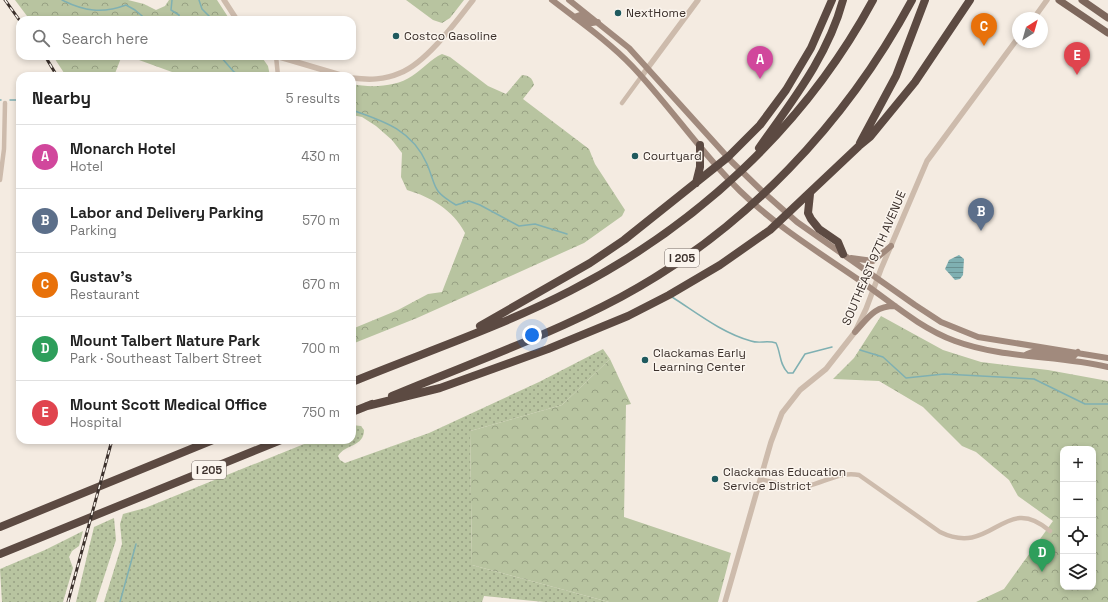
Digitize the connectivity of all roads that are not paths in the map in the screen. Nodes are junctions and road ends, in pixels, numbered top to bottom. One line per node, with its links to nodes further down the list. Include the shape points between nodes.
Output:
1 (224, 0): 16 (street)
2 (473, 0): 28 (street, via 435,46 410,68 386,78)
3 (552, 0): 17 (main road)
4 (569, 0): 19 (main road)
5 (698, 0): 24 (street)
6 (832, 0): 33 (highway, via 811,48 786,90)
7 (843, 0): 34 (highway, via 828,42 812,72)
8 (873, 0): 34 (highway, I 205, via 817,87)
9 (912, 0): 53 (highway, I 205, via 864,80 819,137 773,185 697,248 638,287 589,313)
10 (925, 0): 32 (highway, via 896,76)
11 (970, 0): 32 (highway, via 915,82 870,137)
12 (1047, 0): 15 (street)
13 (1060, 0): 20 (main road)
14 (1082, 0): 18 (main road)
15 (1038, 12)
16 (234, 16)
17 (574, 17): 19 (main road, via 580,16 592,23); 27 (main road, via 616,51)
18 (1108, 18)
19 (598, 22): 24 (main road)
20 (1108, 33)
21 (1012, 46): 41 (street, SOUTHEAST 97TH AVENUE, via 927,161)
22 (276, 60): 25 (street)
23 (290, 60): 26 (street)
24 (648, 68): 27 (street); 33 (main road)
25 (278, 72)
26 (330, 72)
27 (641, 77): 30 (street); 31 (main road)
28 (356, 78)
29 (5, 103): 36 (street)
30 (622, 103)
31 (700, 146): 35 (main road); 37 (highway, via 700,167)
32 (859, 146): 38 (highway)
33 (730, 159): 35 (highway); 39 (main road)
34 (746, 167): 47 (highway, I 205, via 676,226 611,269 569,292)
35 (720, 169): 37 (highway); 40 (main road)
36 (0, 180)
37 (696, 184): 47 (highway, via 590,263)
38 (810, 194): 39 (highway); 42 (highway, via 808,213 811,219 838,242)
39 (788, 214): 40 (highway); 42 (main road)
40 (778, 224): 44 (main road); 53 (highway, via 720,266 628,316 548,349 440,388)
41 (891, 246): 42 (main road, via 873,261); 43 (street, SOUTHEAST 97TH AVENUE)
42 (845, 256): 43 (main road)
43 (878, 279): 44 (street, SOUTHEAST 97TH AVENUE); 48 (main road, via 930,315 966,333 994,340)
44 (874, 290): 45 (main road); 46 (street, SOUTHEAST 97TH AVENUE)
45 (895, 306): 46 (main road, via 877,309); 49 (main road, via 925,327 954,341 982,349)
46 (855, 332): 57 (street, SOUTHEAST 97TH AVENUE, via 824,371 796,395 782,413)
47 (447, 344): 52 (highway, I 205)
48 (1078, 352): 49 (main road, via 1074,356 1035,351); 50 (main road)
49 (1024, 355): 51 (main road)
50 (1108, 358)
51 (1108, 368)
52 (356, 380)
53 (367, 406): 54 (highway, I 205)
54 (356, 410)
55 (203, 444): 58 (highway, I 205)
56 (271, 444): 60 (highway, I 205)
57 (761, 479): 59 (street, via 798,487 845,474 859,475 940,532 954,538 978,537 1017,517 1032,519); 61 (street, SOUTHEAST 97TH AVENUE)
58 (0, 527)
59 (1050, 531)
60 (0, 554)
61 (725, 602)

